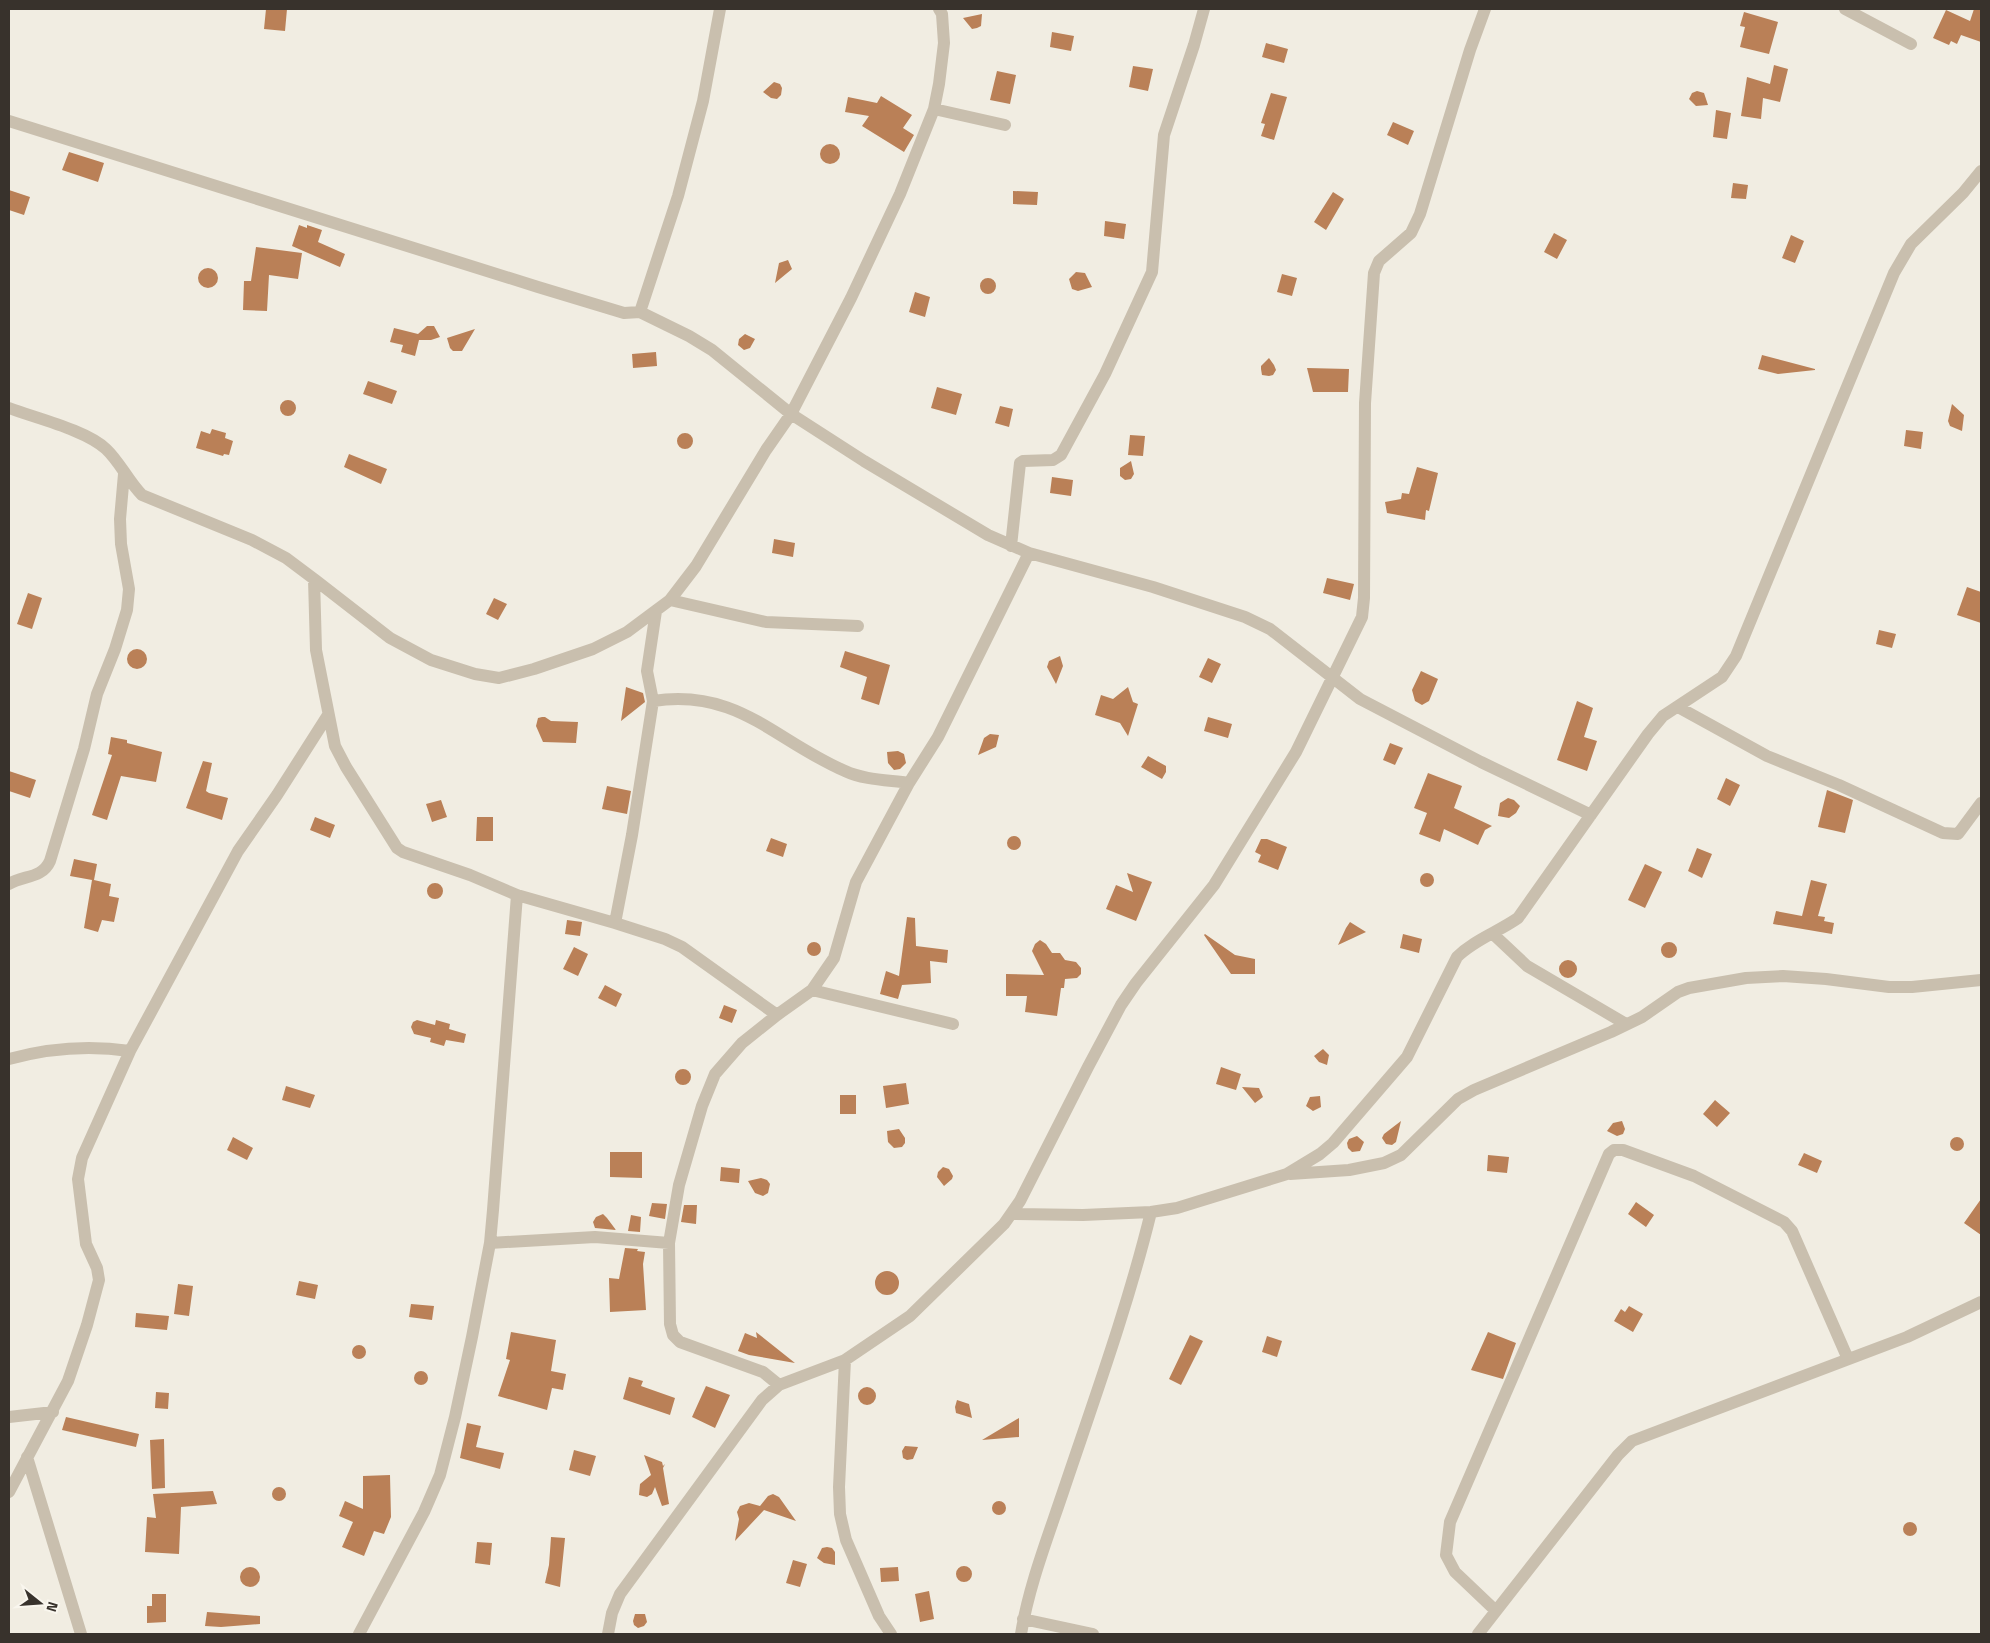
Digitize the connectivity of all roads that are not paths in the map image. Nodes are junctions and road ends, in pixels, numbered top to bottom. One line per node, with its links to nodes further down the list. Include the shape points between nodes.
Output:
1 (720, 9): 11 (street, via 703,101 678,196)
2 (939, 9): 7 (street, via 944,43)
3 (1204, 9): 15 (street, via 1164,136 1152,272 1105,374 1061,455 1054,460 1020,463)
4 (1485, 9): 21 (street, via 1420,214 1411,233 1379,261 1374,273 1365,404 1362,617)
5 (1845, 9): 6 (street)
6 (1911, 44)
7 (934, 109): 9 (street); 13 (street, via 900,194)
8 (9, 121): 11 (street, via 538,287 624,313)
9 (1005, 125)
10 (1981, 171): 23 (street, via 1910,244 1894,273 1736,656 1722,677)
11 (640, 312): 13 (street, via 712,350)
12 (9, 408): 14 (street, via 85,435 105,448)
13 (791, 414): 15 (street, via 864,461); 18 (street, via 696,566)
14 (124, 474): 17 (street, via 142,495 252,540 286,558); 28 (street, via 120,519 129,589 127,610 97,694 84,749 47,868)
15 (1011, 546): 16 (street)
16 (1029, 553): 21 (street, via 1153,587 1245,618 1270,629); 25 (street, via 938,737)
17 (314, 579): 19 (street, via 390,638 431,660 499,678 593,649 627,632); 24 (street, via 316,650)
18 (670, 600): 19 (street); 20 (street, via 766,622)
19 (656, 611): 22 (street, via 647,671)
20 (858, 626)
21 (1331, 678): 27 (street, via 1389,715); 41 (street, via 1296,752 1214,885 1121,1005)
22 (653, 700): 25 (street, via 695,699 734,709 846,772); 30 (street)
23 (1678, 706): 26 (street, via 1766,756 1943,832 1958,834); 27 (street, via 1663,716 1648,734)
24 (328, 714): 29 (street, via 335,746 397,848); 37 (street, via 238,851)
25 (909, 783): 33 (street, via 856,882 834,958)
26 (1981, 803)
27 (1591, 815): 31 (street, via 1518,918)
28 (9, 884)
29 (517, 895): 30 (street); 42 (street)
30 (615, 923): 34 (street, via 682,946)
31 (1493, 934): 36 (street, via 1527,966); 39 (street, via 1466,948 1457,957 1408,1057 1333,1144)
32 (1981, 980): 36 (street, via 1912,987 1783,976 1746,978 1678,992)
33 (812, 990): 34 (street); 35 (street)
34 (777, 1014): 43 (street, via 742,1043 715,1074 679,1185)
35 (953, 1024)
36 (1626, 1024): 39 (street, via 1458,1099 1400,1154 1384,1163 1349,1170)
37 (130, 1051): 38 (street, via 82,1047); 48 (street, via 82,1158 78,1179 86,1244 99,1280 68,1381)
38 (9, 1059)
39 (1288, 1174): 40 (street, via 1177,1208)
40 (1151, 1212): 41 (street); 53 (street, via 1115,1340)
41 (1012, 1214): 46 (street, via 910,1316)
42 (490, 1243): 43 (street, via 594,1237); 55 (street, via 440,1475 424,1512)
43 (669, 1243): 47 (street, via 673,1336 680,1342 763,1372)
44 (1981, 1302): 45 (street, via 1907,1337)
45 (1848, 1359): 52 (street, via 1632,1441 1618,1454); 52 (street, via 1792,1231 1784,1222 1694,1176 1623,1150 1614,1150 1609,1154 1450,1522 1446,1555 1455,1572)
46 (845, 1360): 47 (street); 57 (street, via 840,1514 846,1540 879,1616)
47 (779, 1385): 56 (street, via 762,1400 620,1594)
48 (53, 1412): 49 (street); 50 (street)
49 (9, 1417)
50 (27, 1457): 51 (street); 54 (street)
51 (9, 1492)
52 (1496, 1610): 60 (street)
53 (1023, 1620): 58 (street); 59 (street)
54 (81, 1634)
55 (359, 1634)
56 (608, 1634)
57 (891, 1634)
58 (1021, 1634)
59 (1093, 1634)
60 (1478, 1634)

